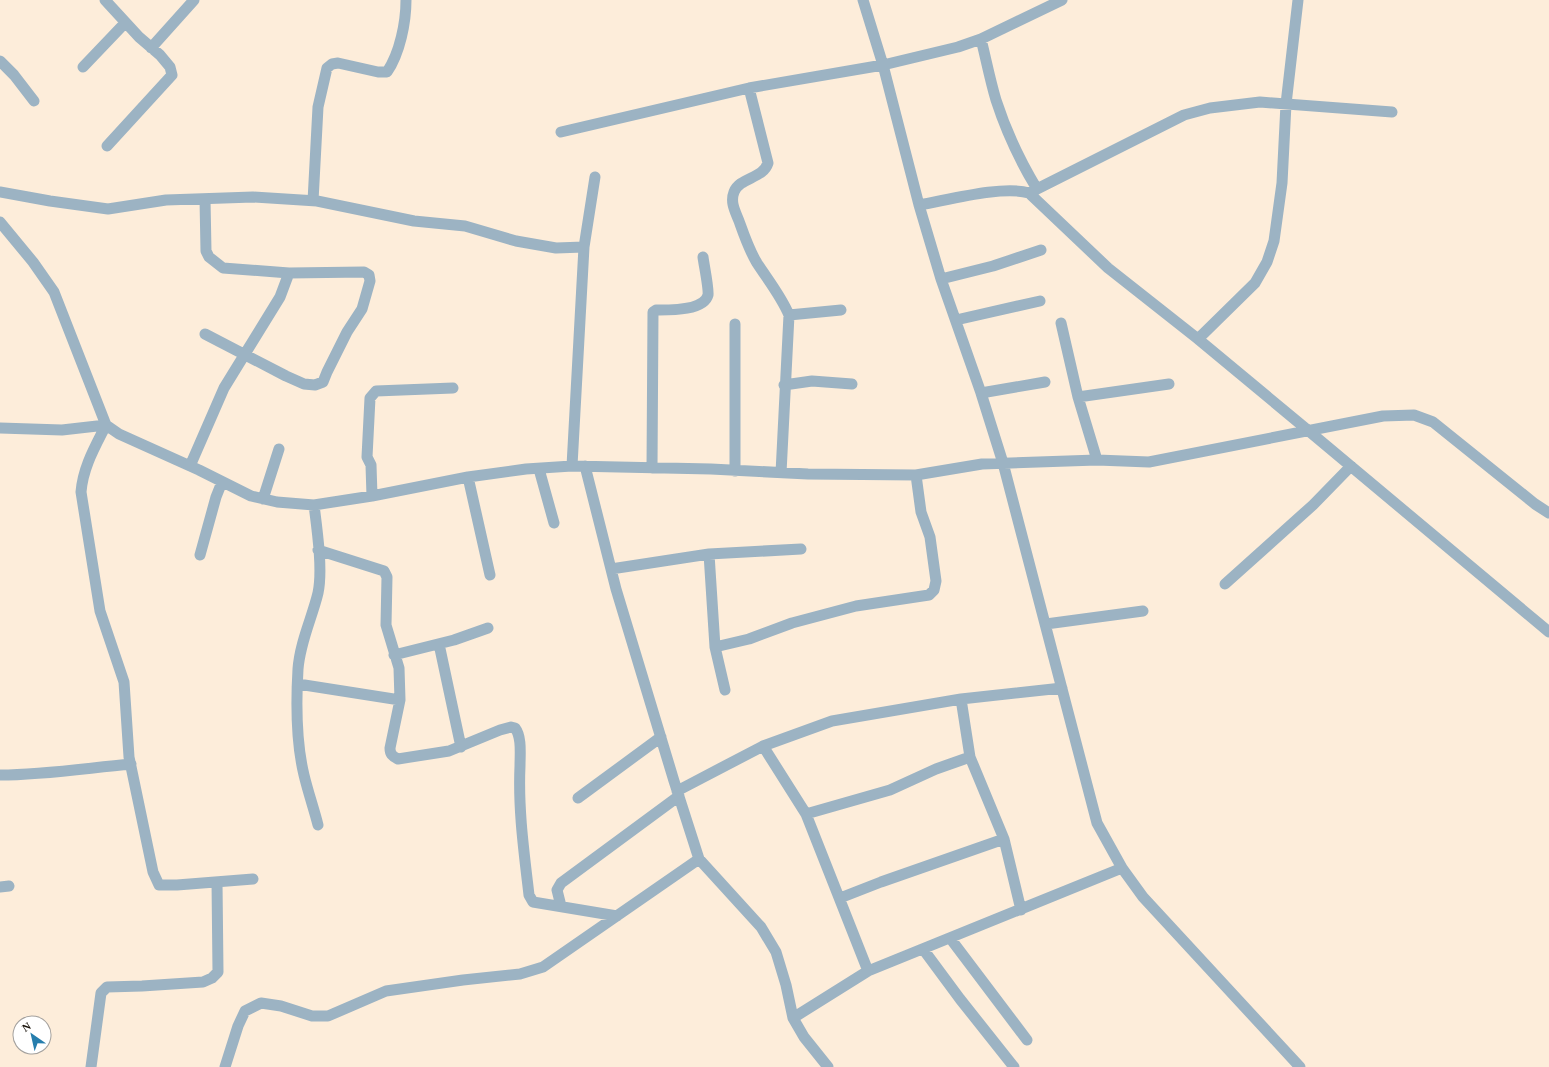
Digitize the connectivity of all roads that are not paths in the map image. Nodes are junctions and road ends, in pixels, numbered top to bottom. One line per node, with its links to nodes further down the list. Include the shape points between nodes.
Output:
1 (105, 0): 7 (street)
2 (194, 0): 9 (street)
3 (406, 0): 23 (street, via 406,17 392,65 387,72 338,63 327,68 318,107)
4 (863, 0): 11 (street)
5 (1062, 0): 8 (street)
6 (1298, 0): 15 (street)
7 (125, 23): 9 (street); 12 (street)
8 (981, 39): 11 (street); 20 (street, via 995,98)
9 (151, 48): 18 (street, via 170,66 172,75)
10 (0, 61): 14 (street, via 14,74)
11 (883, 65): 13 (street); 24 (street)
12 (83, 67)
13 (749, 88): 17 (street); 33 (street, via 768,163 763,172 740,184 735,190 732,204 756,262 783,302)
14 (34, 101)
15 (1286, 104): 16 (street); 20 (street, via 1260,102 1210,108 1184,115); 38 (street, via 1282,183 1274,241 1267,262 1255,282)
16 (1392, 112)
17 (561, 132)
18 (107, 146)
19 (595, 177): 26 (street)
20 (1033, 191): 24 (street, via 997,191); 38 (street, via 1108,268)
21 (0, 192): 22 (street, via 50,202 108,209 166,200)
22 (204, 199): 23 (street, via 253,197); 29 (street, via 206,251 209,257 223,268)
23 (313, 201): 26 (street, via 414,220 465,226 549,246)
24 (919, 205): 30 (street)
25 (0, 222): 47 (street, via 54,292)
26 (584, 247): 54 (street)
27 (1041, 250): 30 (street)
28 (703, 257): 57 (street, via 708,294 705,301 687,309 654,312)
29 (289, 273): 39 (street, via 280,297); 39 (street, via 364,272 370,281 362,309 347,332 323,382 315,385 304,384)
30 (941, 279): 34 (street)
31 (1040, 301): 34 (street)
32 (841, 310): 33 (street)
33 (788, 315): 43 (street)
34 (956, 320): 45 (street)
35 (1062, 323): 46 (street)
36 (735, 324): 59 (street)
37 (205, 334): 39 (street)
38 (1198, 339): 49 (street)
39 (244, 354): 53 (street, via 224,388)
40 (1045, 382): 45 (street)
41 (852, 384): 43 (street, via 812,381)
42 (1168, 384): 46 (street)
43 (784, 385): 60 (street)
44 (453, 388): 64 (street, via 372,394 368,457 371,465)
45 (981, 393): 52 (street)
46 (1078, 397): 51 (street)
47 (106, 426): 48 (street, via 62,430); 53 (street); 92 (street, via 86,466 81,492 100,611 124,682)
48 (0, 428)
49 (1310, 432): 51 (street, via 1149,462); 56 (street); 67 (street, via 1383,416 1414,415 1433,422)
50 (279, 449): 65 (street)
51 (1097, 460): 52 (street)
52 (1003, 463): 61 (street); 77 (street)
53 (190, 466): 63 (street)
54 (572, 466): 55 (street); 58 (street)
55 (585, 466): 57 (street); 73 (street)
56 (1351, 466): 75 (street, via 1313,505); 79 (street)
57 (652, 468): 59 (street)
58 (539, 469): 62 (street); 68 (street)
59 (735, 470): 60 (street)
60 (781, 473): 61 (street)
61 (916, 475): 81 (street, via 921,512 930,537 936,581 934,590 929,595 856,606)
62 (468, 477): 64 (street); 74 (street)
63 (222, 482): 65 (street); 72 (street)
64 (372, 496): 66 (street)
65 (263, 499): 66 (street)
66 (314, 505): 70 (street)
67 (1549, 513)
68 (554, 523)
69 (801, 549): 71 (street)
70 (318, 550): 82 (street, via 384,571 387,577 386,625); 83 (street, via 318,591 304,637 298,668)
71 (709, 554): 73 (street); 81 (street)
72 (200, 556)
73 (611, 569): 88 (street)
74 (490, 575)
75 (1225, 584)
76 (1143, 611): 77 (street)
77 (1046, 624): 84 (street)
78 (488, 628): 80 (street)
79 (1549, 632)
80 (440, 644): 82 (street); 90 (street)
81 (715, 647): 85 (street)
82 (394, 655): 87 (street, via 399,668)
83 (298, 684): 87 (street); 97 (street, via 298,738 304,775)
84 (1062, 688): 86 (street); 100 (street, via 1097,823)
85 (725, 690)
86 (962, 699): 89 (street, via 832,721); 91 (street)
87 (400, 700): 90 (street, via 390,748 390,753 394,757 398,759 449,752)
88 (661, 737): 94 (street); 95 (street)
89 (763, 746): 94 (street); 96 (street)
90 (461, 747): 104 (street, via 511,727 519,733 519,794 529,895 533,902)
91 (970, 757): 96 (street, via 890,790); 98 (street)
92 (131, 764): 93 (street, via 42,774); 102 (street, via 153,872 159,885)
93 (0, 775)
94 (678, 794): 99 (street); 104 (street, via 561,883 557,890)
95 (578, 798)
96 (806, 814): 103 (street)
97 (318, 825)
98 (1004, 839): 103 (street); 105 (street)
99 (700, 859): 106 (street); 110 (street, via 761,927 776,952)
100 (1122, 868): 105 (street); 116 (street, via 1143,897)
101 (253, 879): 102 (street)
102 (217, 882): 112 (street, via 218,972 204,982 107,987 101,992)
103 (840, 898): 109 (street)
104 (561, 906): 106 (street)
105 (1021, 910): 107 (street)
106 (617, 916): 113 (street, via 544,967 520,974 386,991 328,1016 312,1016 281,1006 260,1003 245,1011)
107 (950, 938): 108 (street); 111 (street)
108 (923, 949): 109 (street); 115 (street)
109 (868, 971): 110 (street)
110 (793, 1018): 114 (street, via 804,1037)
111 (1027, 1040)
112 (91, 1067)
113 (225, 1067)
114 (828, 1067)
115 (1014, 1067)
116 (1300, 1067)

